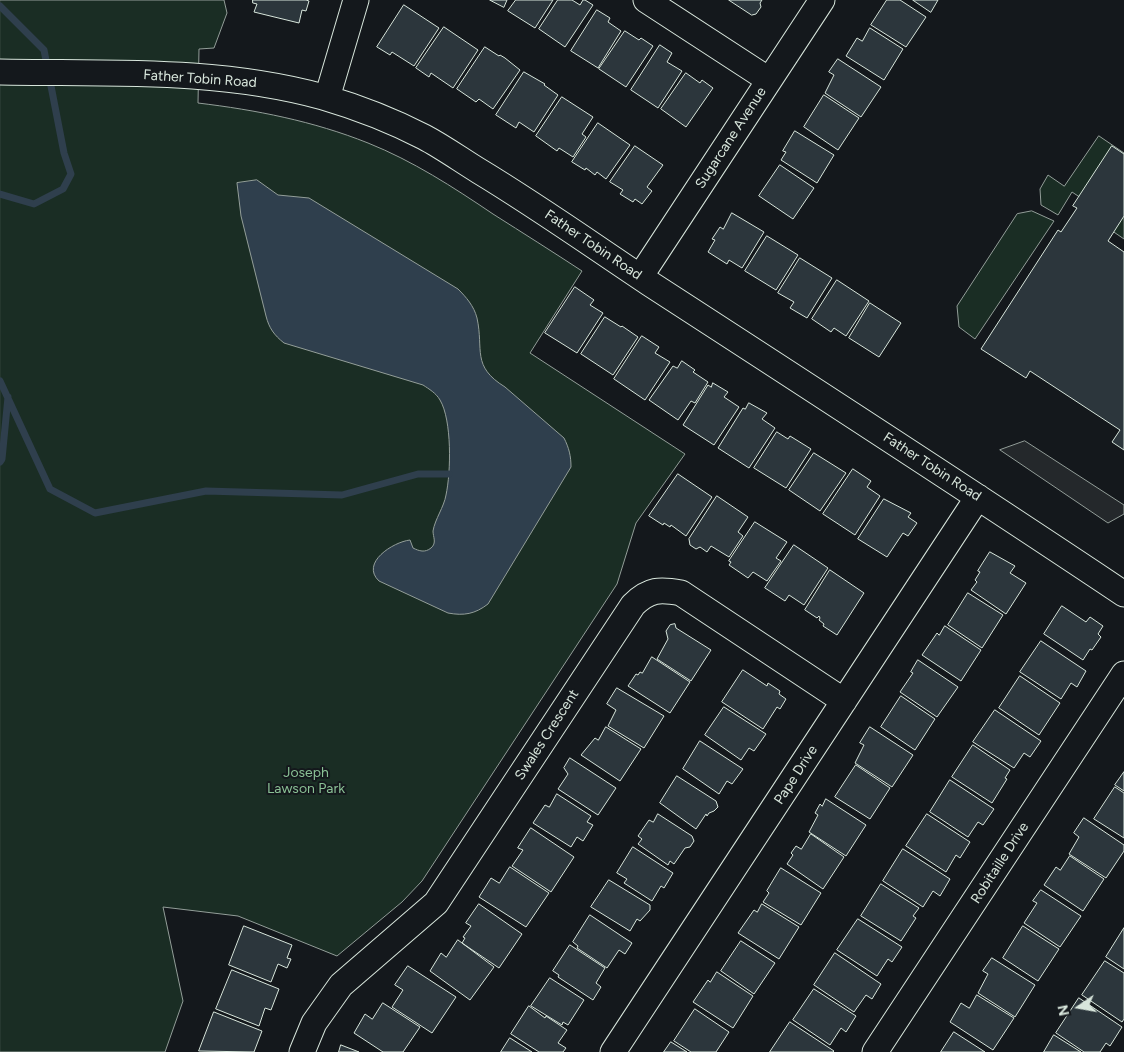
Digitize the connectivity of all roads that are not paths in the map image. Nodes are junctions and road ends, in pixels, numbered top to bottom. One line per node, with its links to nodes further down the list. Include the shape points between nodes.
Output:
1 (356, 0): 6 (street)
2 (646, 0): 5 (street)
3 (822, 0): 5 (street, Sugarcane Avenue)
4 (0, 72): 6 (street, Father Tobin Road, via 187,75 257,83)
5 (769, 80): 7 (street, Sugarcane Avenue)
6 (327, 98): 7 (street, Father Tobin Road, via 426,138)
7 (640, 277): 8 (street, Father Tobin Road)
8 (978, 497): 9 (street, Father Tobin Road); 11 (street, Pape Drive)
9 (1124, 594)
10 (1124, 674): 14 (street, Robitaille Drive)
11 (844, 701): 12 (street, Swales Crescent, via 681,594 665,590 642,596 633,604 436,903 341,985 314,1023); 13 (street, Pape Drive)
12 (302, 1052)
13 (612, 1052)
14 (875, 1052)

